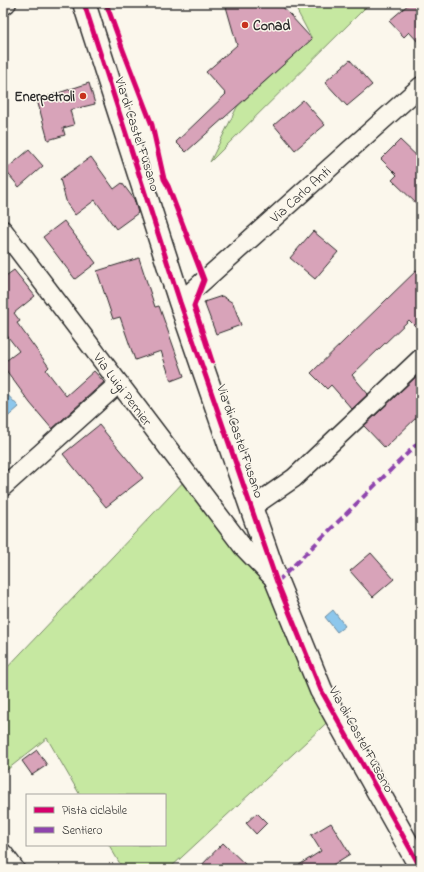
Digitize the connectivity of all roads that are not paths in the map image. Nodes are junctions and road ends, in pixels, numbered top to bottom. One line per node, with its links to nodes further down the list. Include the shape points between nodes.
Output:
1 (7, 3): 3 (street)
2 (84, 3): 6 (street, Via di Castel Fusano)
3 (3, 6)
4 (421, 86): 6 (street, Via Carlo Anti)
5 (3, 230): 8 (street, Via Luigi Pernier)
6 (180, 302): 10 (street, Via di Castel Fusano)
7 (421, 358): 10 (street, via 294,478)
8 (119, 383): 9 (street); 12 (street, Via Luigi Pernier)
9 (3, 487)
10 (252, 507): 11 (street, Via di Castel Fusano)
11 (265, 543): 12 (street); 13 (street, Via di Castel Fusano)
12 (243, 547): 13 (street, Via Luigi Pernier)
13 (278, 582): 15 (street, Via di Castel Fusano, via 321,690)
14 (3, 853): 16 (street)
15 (421, 868)
16 (15, 869)

